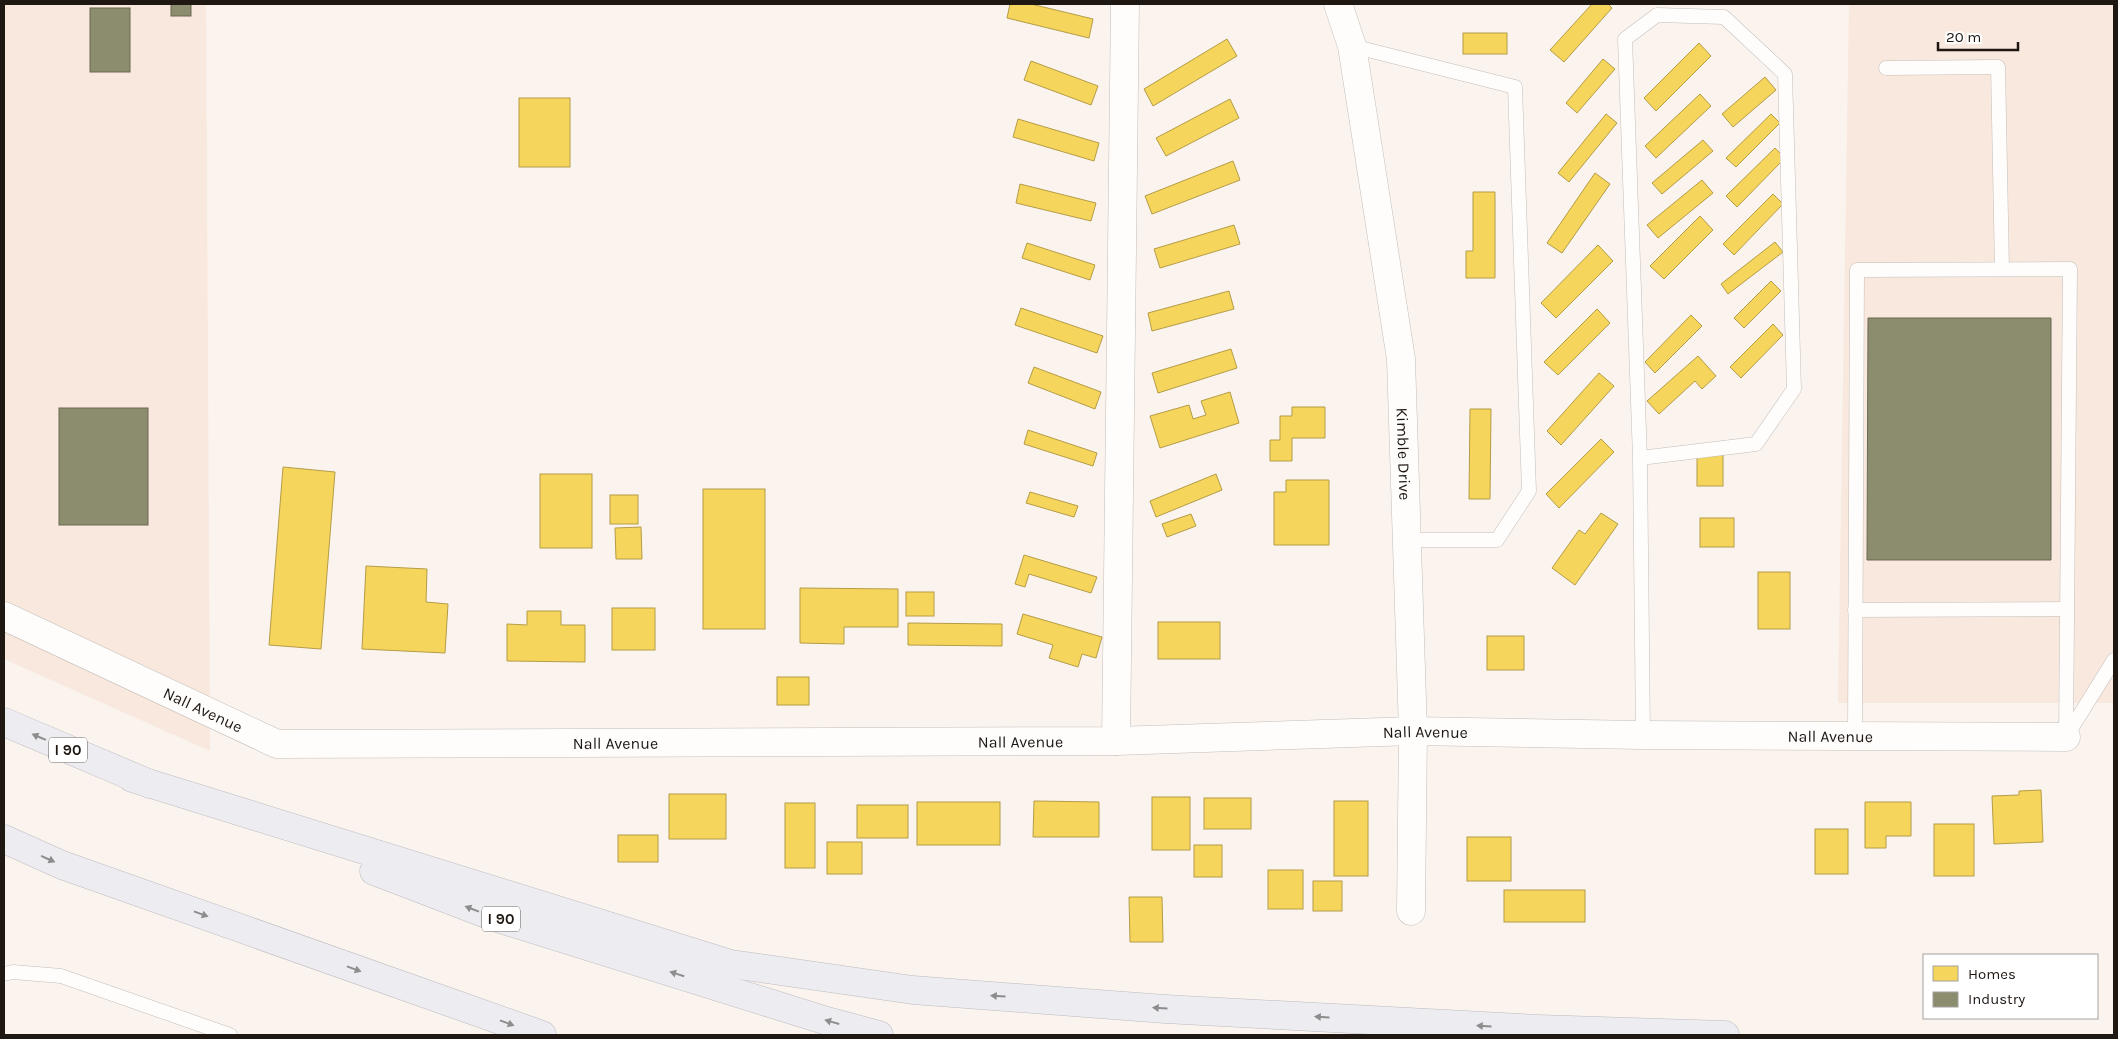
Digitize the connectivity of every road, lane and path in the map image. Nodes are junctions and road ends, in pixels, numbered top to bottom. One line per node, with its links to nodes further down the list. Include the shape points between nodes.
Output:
1 (1125, 4): 17 (street)
2 (1338, 4): 3 (street, Kimble Drive)
3 (1352, 46): 7 (street, Kimble Drive, via 1401,359); 7 (lane, via 1515,86 1529,491 1497,540)
4 (1886, 68): 5 (lane, via 1998,67)
5 (2002, 268): 8 (lane, via 2070,268); 9 (lane, via 1857,270)
6 (1640, 458): 6 (lane, via 1625,39 1657,15 1724,17 1785,74 1794,389 1756,444); 14 (lane)
7 (1407, 540): 13 (street, Kimble Drive)
8 (2067, 609): 9 (lane); 16 (lane)
9 (1855, 610): 15 (lane)
10 (4, 616): 17 (street, Nall Avenue, via 277,744)
11 (2114, 660): 16 (lane)
12 (4, 722): 18 (highway, I 90, one-way to 12)
13 (1413, 731): 14 (street, Nall Avenue); 17 (street, Nall Avenue); 20 (street, Kimble Drive)
14 (1642, 735): 15 (street, Nall Avenue)
15 (1855, 736): 16 (street, Nall Avenue)
16 (2066, 737)
17 (1116, 741)
18 (132, 778): 24 (highway, I 90, one-way to 18, via 494,917); 25 (highway, one-way to 18, via 1538,1029 1107,1004 913,990 731,964)
19 (4, 839): 23 (highway, one-way to 23, via 62,865)
20 (1411, 911)
21 (4, 974): 22 (lane, via 61,976)
22 (230, 1035)
23 (542, 1035)
24 (879, 1035)
25 (1725, 1035)

